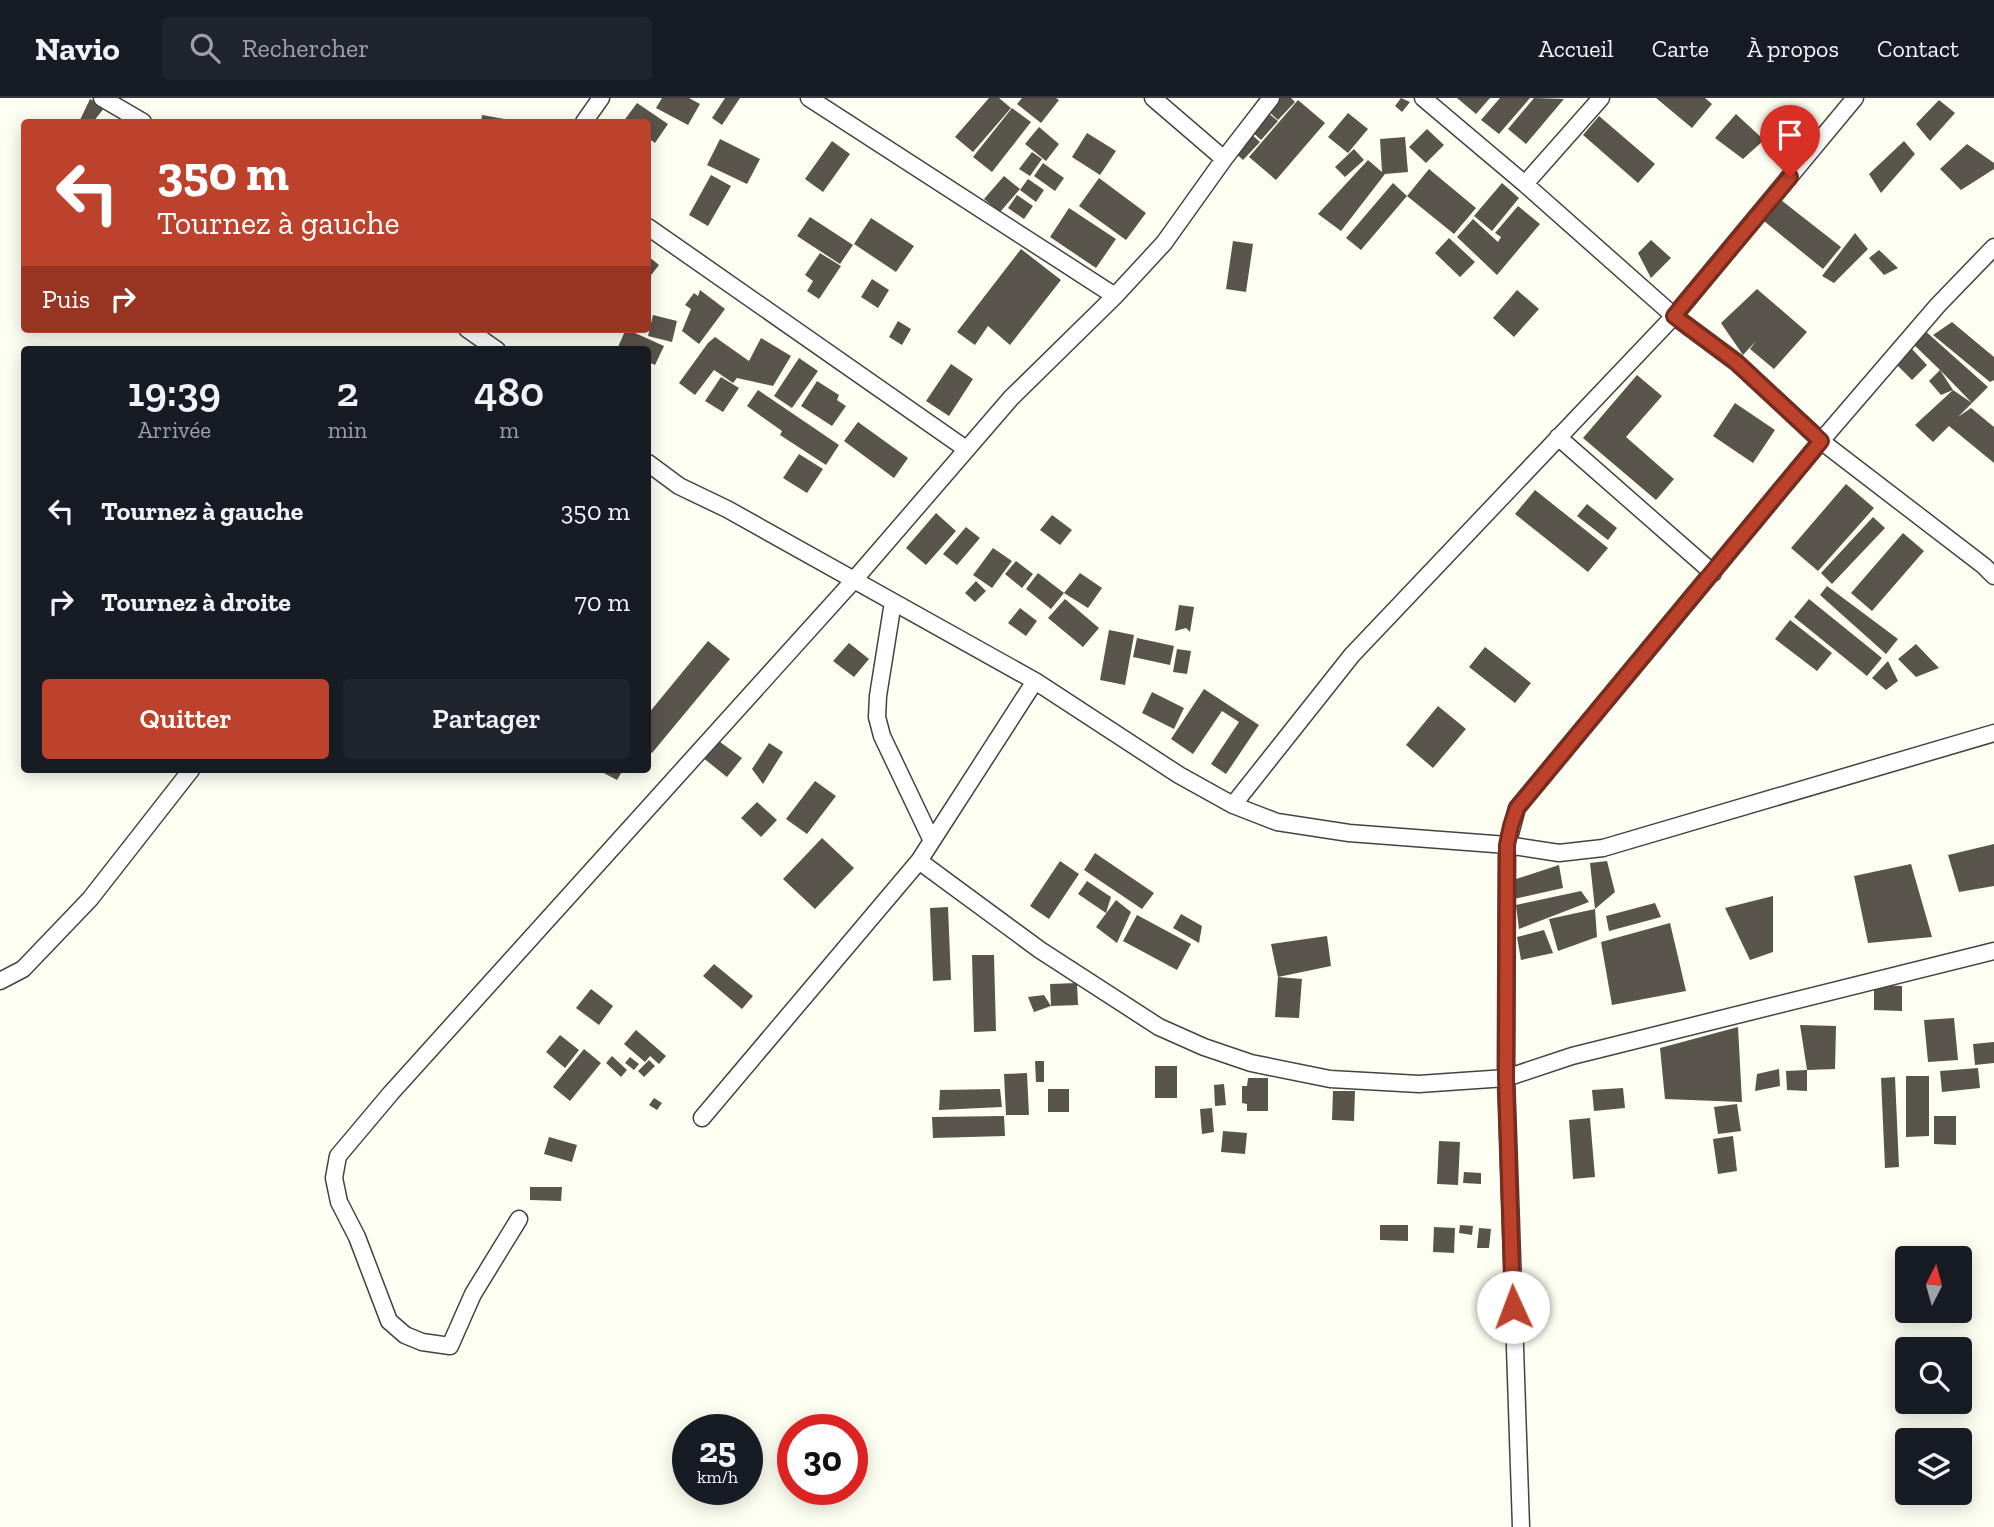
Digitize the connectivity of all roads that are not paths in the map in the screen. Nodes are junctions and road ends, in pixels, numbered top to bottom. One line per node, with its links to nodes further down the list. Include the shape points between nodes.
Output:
1 (102, 98): 9 (street)
2 (601, 98): 10 (street)
3 (809, 98): 15 (street)
4 (1153, 98): 11 (street)
5 (1271, 98): 11 (street)
6 (1423, 98): 12 (street)
7 (1601, 98): 12 (street)
8 (1855, 98): 16 (street)
9 (138, 119)
10 (586, 119)
11 (1224, 159): 15 (street, via 1164,243)
12 (1525, 184): 16 (street)
13 (651, 229): 21 (street)
14 (1994, 247): 20 (street)
15 (1115, 296): 21 (street)
16 (1674, 316): 19 (street); 20 (street, via 1736,362)
17 (471, 333): 18 (street)
18 (486, 346)
19 (1558, 437): 24 (street); 30 (street, via 1352,654)
20 (1821, 441): 23 (street); 24 (street)
21 (966, 449): 25 (street)
22 (651, 465): 25 (street, via 679,486)
23 (1991, 565)
24 (1713, 573): 32 (street, via 1517,808)
25 (854, 580): 26 (street); 38 (street, via 338,1156 334,1178 339,1202 389,1321 422,1342 450,1346 472,1294)
26 (893, 602): 27 (street); 31 (street, via 877,717)
27 (1035, 681): 30 (street); 31 (street)
28 (1994, 733): 32 (street, via 1603,848 1559,853)
29 (189, 773): 35 (street, via 90,899 23,969)
30 (1233, 805): 32 (street, via 1277,822 1349,833)
31 (932, 841): 33 (street)
32 (1507, 845): 36 (street)
33 (919, 861): 36 (street, via 1040,950 1159,1027 1203,1046 1251,1063 1329,1079 1419,1084); 37 (street)
34 (1994, 951): 36 (street, via 1572,1056)
35 (0, 981)
36 (1506, 1078): 39 (street)
37 (702, 1118)
38 (519, 1219)
39 (1521, 1527)

